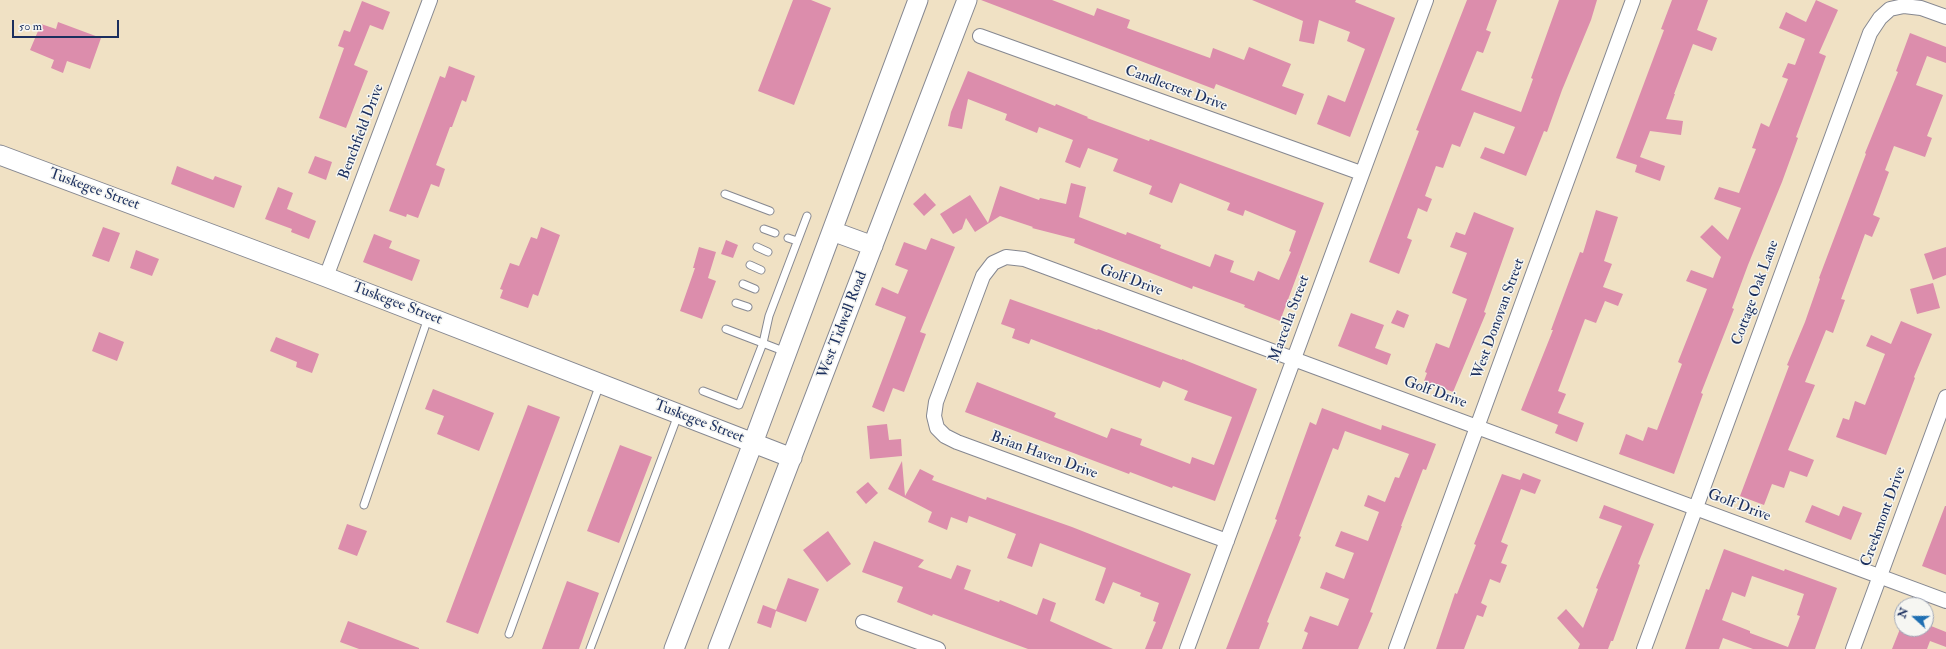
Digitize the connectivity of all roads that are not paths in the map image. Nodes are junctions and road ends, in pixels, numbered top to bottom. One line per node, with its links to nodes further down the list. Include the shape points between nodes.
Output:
1 (430, 0): 23 (street, Benchfield Drive)
2 (918, 0): 14 (main road)
3 (967, 0): 18 (main road, West Tidwell Road)
4 (1426, 0): 9 (street, Marcella Street)
5 (1633, 0): 40 (street, West Donovan Street)
6 (1946, 17): 44 (street, Cottage Oak Lane, via 1921,8 1904,6 1890,9 1870,33)
7 (980, 36): 9 (street, Candlecrest Drive)
8 (0, 155): 23 (main road, Tuskegee Street)
9 (1361, 173): 35 (street, Marcella Street)
10 (725, 194): 11 (lane)
11 (770, 211)
12 (807, 216): 17 (lane)
13 (764, 229): 15 (lane)
14 (832, 231): 18 (main road); 34 (main road)
15 (775, 233)
16 (788, 238): 17 (lane)
17 (797, 241): 29 (lane, via 773,295)
18 (873, 246): 42 (main road, West Tidwell Road)
19 (757, 247): 20 (lane)
20 (768, 252)
21 (750, 265): 22 (lane)
22 (761, 270)
23 (326, 277): 30 (main road, Tuskegee Street)
24 (743, 284): 25 (lane)
25 (755, 289)
26 (736, 303): 27 (lane)
27 (748, 307)
28 (761, 312): 29 (lane)
29 (769, 316): 33 (lane)
30 (429, 317): 36 (main road, Tuskegee Street); 43 (lane)
31 (726, 329): 33 (lane)
32 (959, 342): 35 (street, Golf Drive, via 983,276 993,263 1006,257 1024,259); 45 (street, Brian Haven Drive, via 936,402 934,416 937,428 945,436)
33 (763, 343): 34 (lane); 37 (lane, via 739,405)
34 (787, 352): 41 (main road)
35 (1294, 360): 40 (street, Golf Drive); 45 (street, Marcella Street)
36 (600, 384): 39 (main road, Tuskegee Street); 49 (lane)
37 (703, 391)
38 (1946, 396): 46 (street, Creekmont Drive)
39 (678, 415): 41 (main road, Tuskegee Street); 50 (lane)
40 (1478, 427): 44 (street, Golf Drive); 55 (street, West Donovan Street)
41 (753, 443): 42 (main road, Tuskegee Street); 51 (main road)
42 (792, 458): 52 (main road, West Tidwell Road)
43 (364, 505)
44 (1696, 508): 46 (street, Golf Drive); 56 (street, Cottage Oak Lane)
45 (1227, 541): 54 (street, Marcella Street)
46 (1880, 577): 47 (street, Golf Drive); 57 (street, Creekmont Drive)
47 (1946, 601)
48 (863, 622): 53 (street)
49 (509, 634)
50 (590, 649)
51 (674, 649)
52 (718, 649)
53 (938, 649)
54 (1187, 649)
55 (1396, 649)
56 (1644, 649)
57 (1853, 649)

